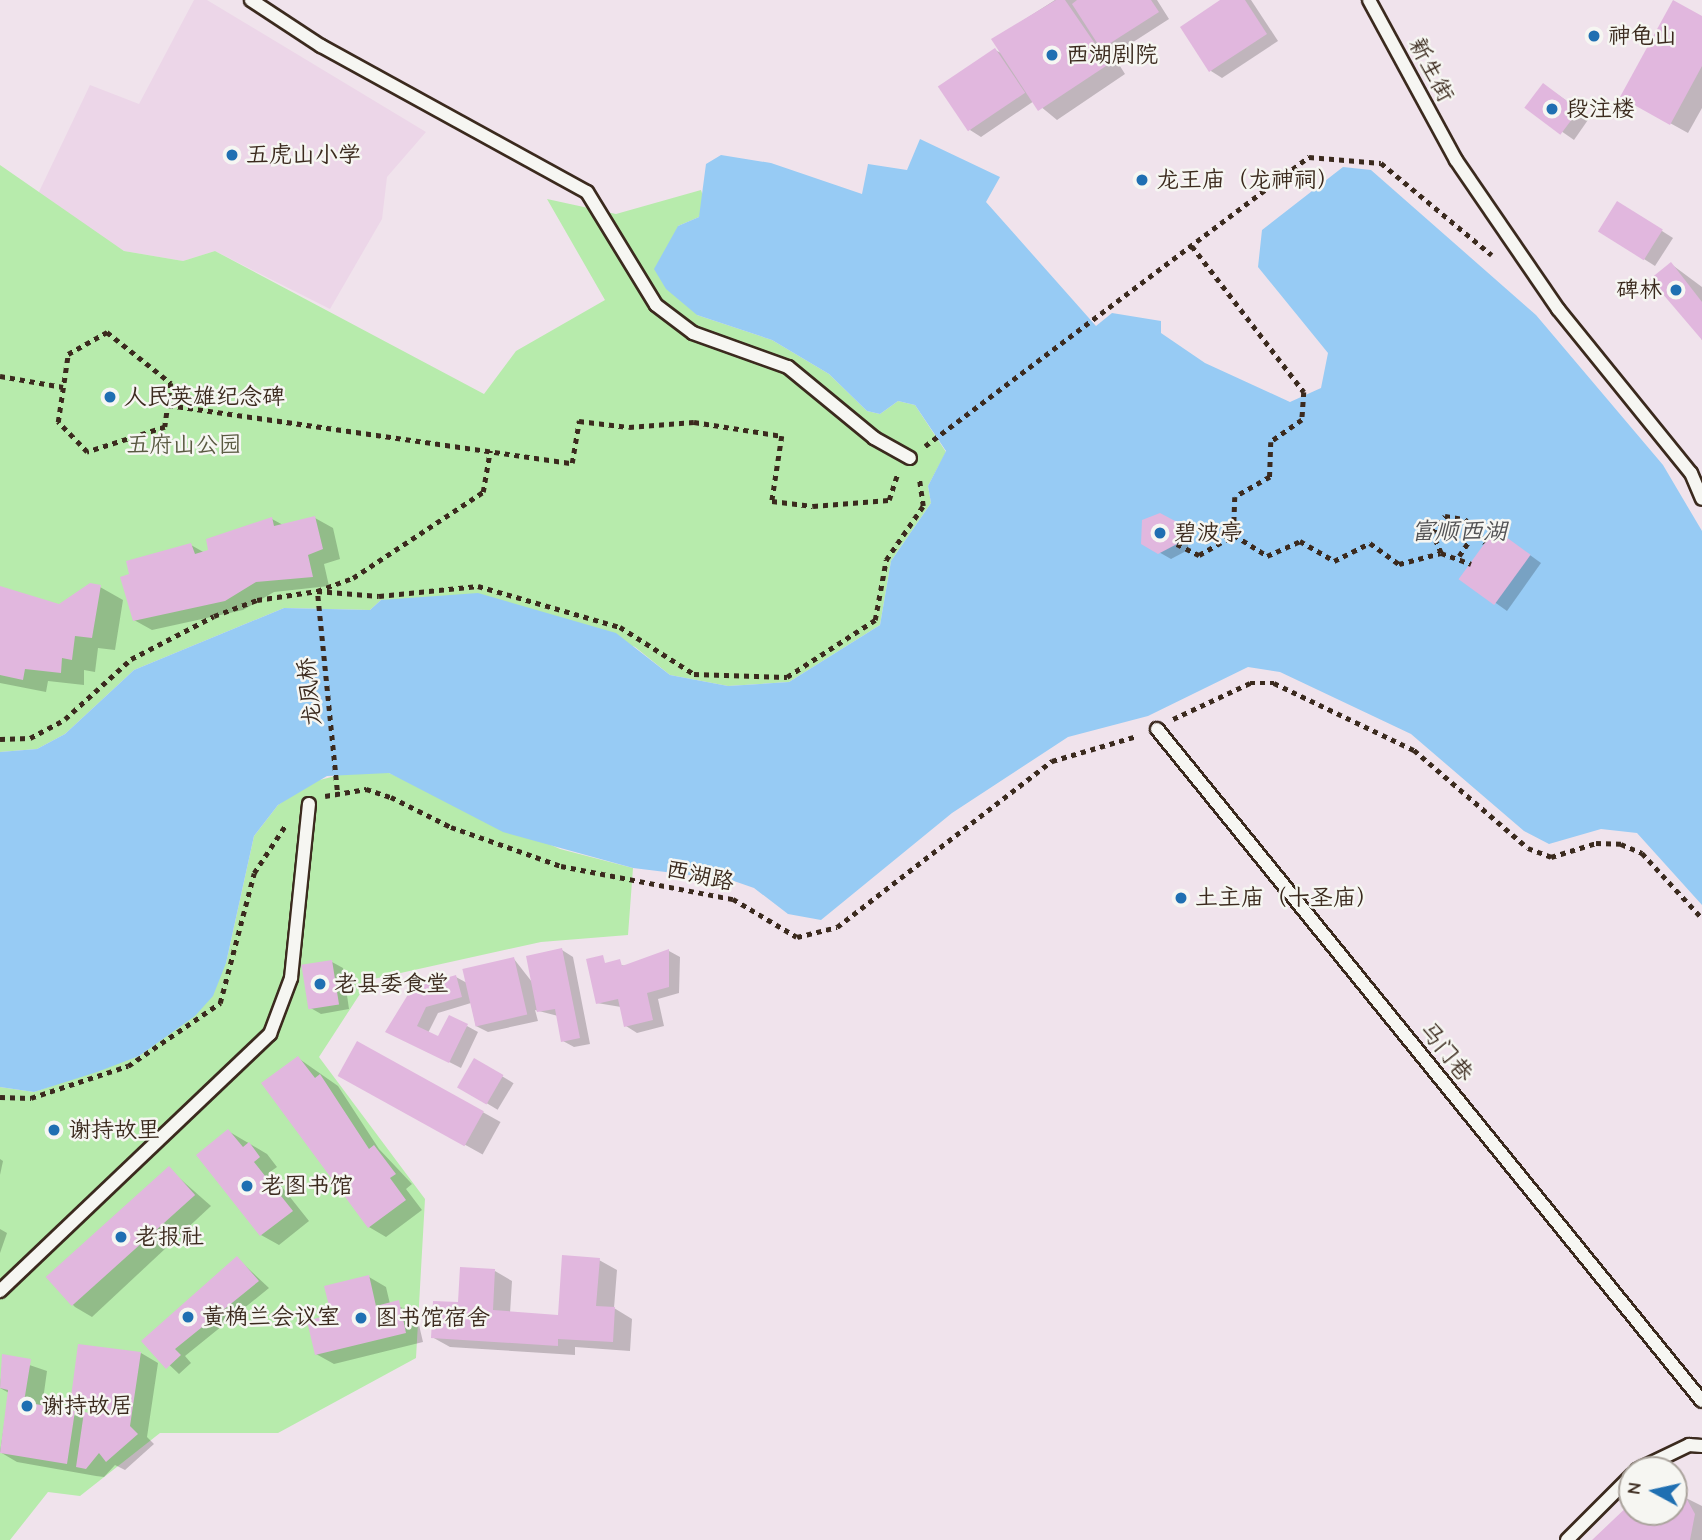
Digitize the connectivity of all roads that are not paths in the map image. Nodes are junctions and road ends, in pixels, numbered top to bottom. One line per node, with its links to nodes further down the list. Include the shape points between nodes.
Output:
1 (251, 0): 3 (lane, via 321,46 587,192 656,305 693,333 788,367 874,438)
2 (1369, 0): 4 (lane, 新生街, via 1456,160 1558,309 1691,473)
3 (910, 458)
4 (1702, 499)
5 (1157, 729): 8 (lane, 马门巷)
6 (309, 804): 7 (lane, via 291,978 270,1034)
7 (0, 1291)
8 (1702, 1401)
9 (1702, 1446): 10 (lane, via 1689,1445)
10 (1666, 1456)
11 (1618, 1489): 12 (lane)
12 (1567, 1540)

